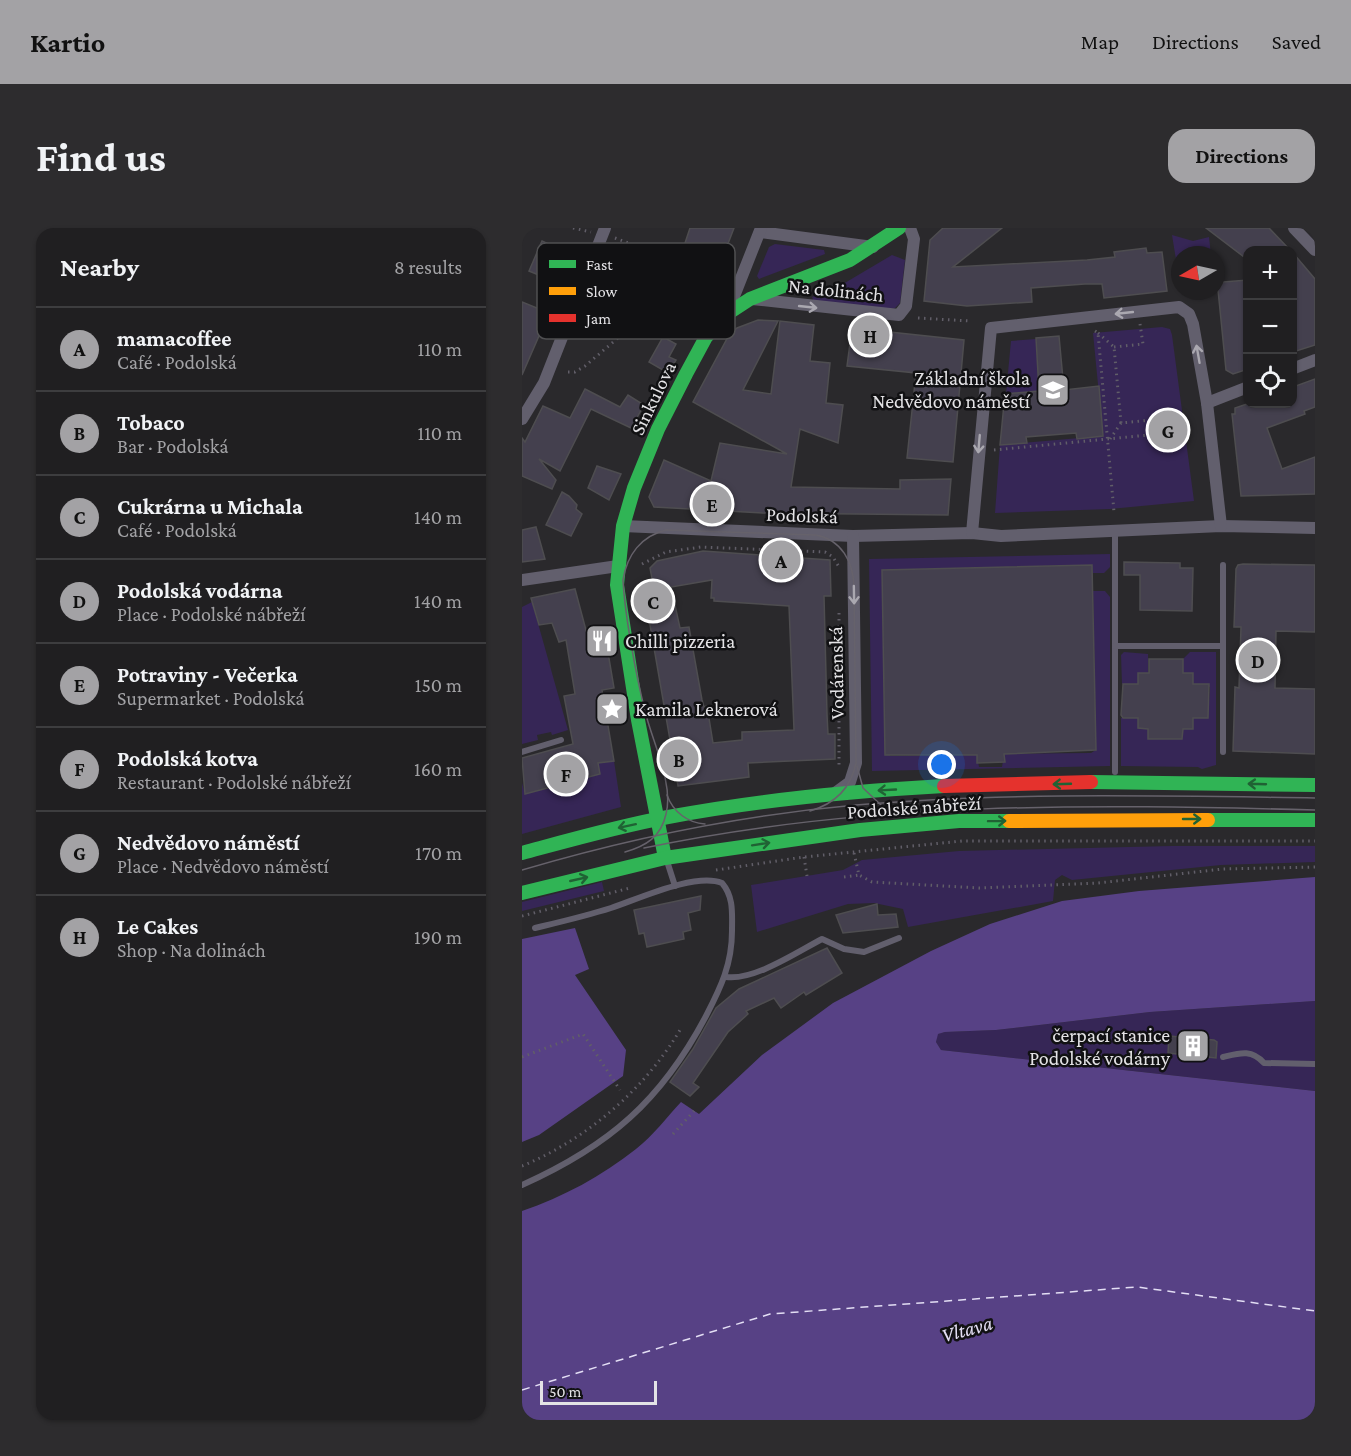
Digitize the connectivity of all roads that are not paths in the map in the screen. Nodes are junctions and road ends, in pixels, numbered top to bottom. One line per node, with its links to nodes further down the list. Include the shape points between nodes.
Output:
1 (899, 228): 5 (main road, Na dolinách)
2 (910, 228): 8 (street, Na dolinách, one-way to 2, via 899,315 906,306 914,239)
3 (1294, 228): 6 (street)
4 (761, 230): 5 (street); 7 (street, Sinkulova)
5 (873, 247): 8 (main road, Na dolinách, via 850,260)
6 (1315, 250)
7 (735, 294)
8 (750, 299): 9 (main road, Na dolinách)
9 (735, 309)
10 (562, 339): 16 (street, via 544,383)
11 (705, 339): 17 (main road, Sinkulova, via 658,429)
12 (1315, 360): 13 (street)
13 (1297, 367)
14 (1243, 389): 15 (street)
15 (1207, 403): 18 (street); 21 (street, one-way to 21, via 1193,324 1182,308 991,328)
16 (522, 419)
17 (623, 526): 22 (street, Podolská); 24 (main road)
18 (1221, 526): 19 (street, Podolská); 20 (street, Podolská)
19 (1315, 528)
20 (1114, 531): 21 (street, Podolská, via 1001,536); 26 (lane)
21 (972, 533): 22 (street, Podolská)
22 (853, 536): 33 (street, Vodárenská, one-way to 33, via 856,763 850,782)
23 (1223, 565): 27 (lane)
24 (618, 566): 25 (street); 34 (main road, via 617,585 638,720)
25 (522, 580)
26 (1115, 646): 27 (lane); 31 (lane)
27 (1223, 646): 30 (lane)
28 (561, 740): 29 (lane)
29 (522, 752)
30 (1223, 752)
31 (1115, 772)
32 (1315, 785): 33 (main road, Podolské nábřeží, one-way to 33, via 1088,783)
33 (828, 795): 34 (main road, Podolské nábřeží)
34 (658, 820): 36 (main road, Podolské nábřeží, one-way to 36); 37 (main road)
35 (1315, 820): 37 (main road, Podolské nábřeží, one-way to 35, via 860,830 959,821)
36 (522, 853)
37 (665, 858): 38 (lane); 39 (main road, Podolské nábřeží, one-way to 37)
38 (675, 886): 40 (lane); 42 (lane, via 717,881 730,893 732,953)
39 (522, 893)
40 (535, 928)
41 (899, 938): 42 (lane, via 864,952 844,950 822,939 753,974)
42 (726, 977): 45 (lane, via 678,1065 653,1096 631,1118 576,1159)
43 (1223, 1058): 44 (lane, via 1242,1052 1256,1055 1264,1064)
44 (1315, 1064)
45 (522, 1185)

